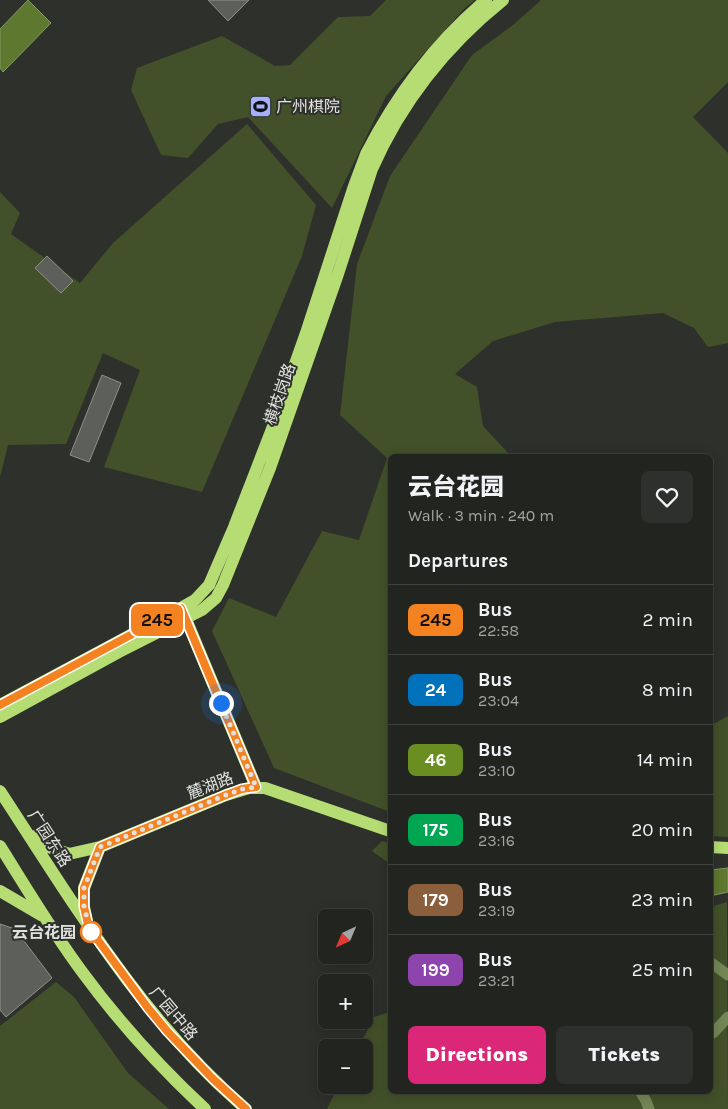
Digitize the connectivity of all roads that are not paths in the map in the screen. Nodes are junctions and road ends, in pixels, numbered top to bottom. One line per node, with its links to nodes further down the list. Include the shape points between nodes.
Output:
1 (486, 0): 3 (main road, 横枝岗路, via 455,27 413,79 366,154 291,377 234,528 209,585)
2 (503, 0): 3 (main road, 横枝岗路, via 465,32 428,77 399,117 378,155 270,468 223,586 210,604)
3 (184, 613): 4 (main road, 横枝岗路); 5 (main road, 横枝岗路); 6 (main road)
4 (0, 705)
5 (0, 716)
6 (256, 787): 9 (main road, 麓湖路, via 274,790); 11 (main road, 麓湖路, via 226,795)
7 (0, 791): 8 (main road, 广园东路)
8 (22, 825): 11 (main road, 麓湖路, via 46,846 69,854); 16 (main road, 广园东路)
9 (388, 830)
10 (0, 846): 15 (main road)
11 (100, 847): 16 (main road, via 84,888)
12 (713, 847): 13 (main road)
13 (728, 848)
14 (0, 891): 15 (main road)
15 (44, 916): 22 (main road, via 98,993 151,1055)
16 (89, 928): 23 (main road, 广园中路, via 167,1031)
17 (713, 964): 18 (street)
18 (728, 975)
19 (728, 1018): 20 (street)
20 (713, 1032)
21 (642, 1094): 24 (street)
22 (205, 1109)
23 (246, 1109)
24 (648, 1109)

